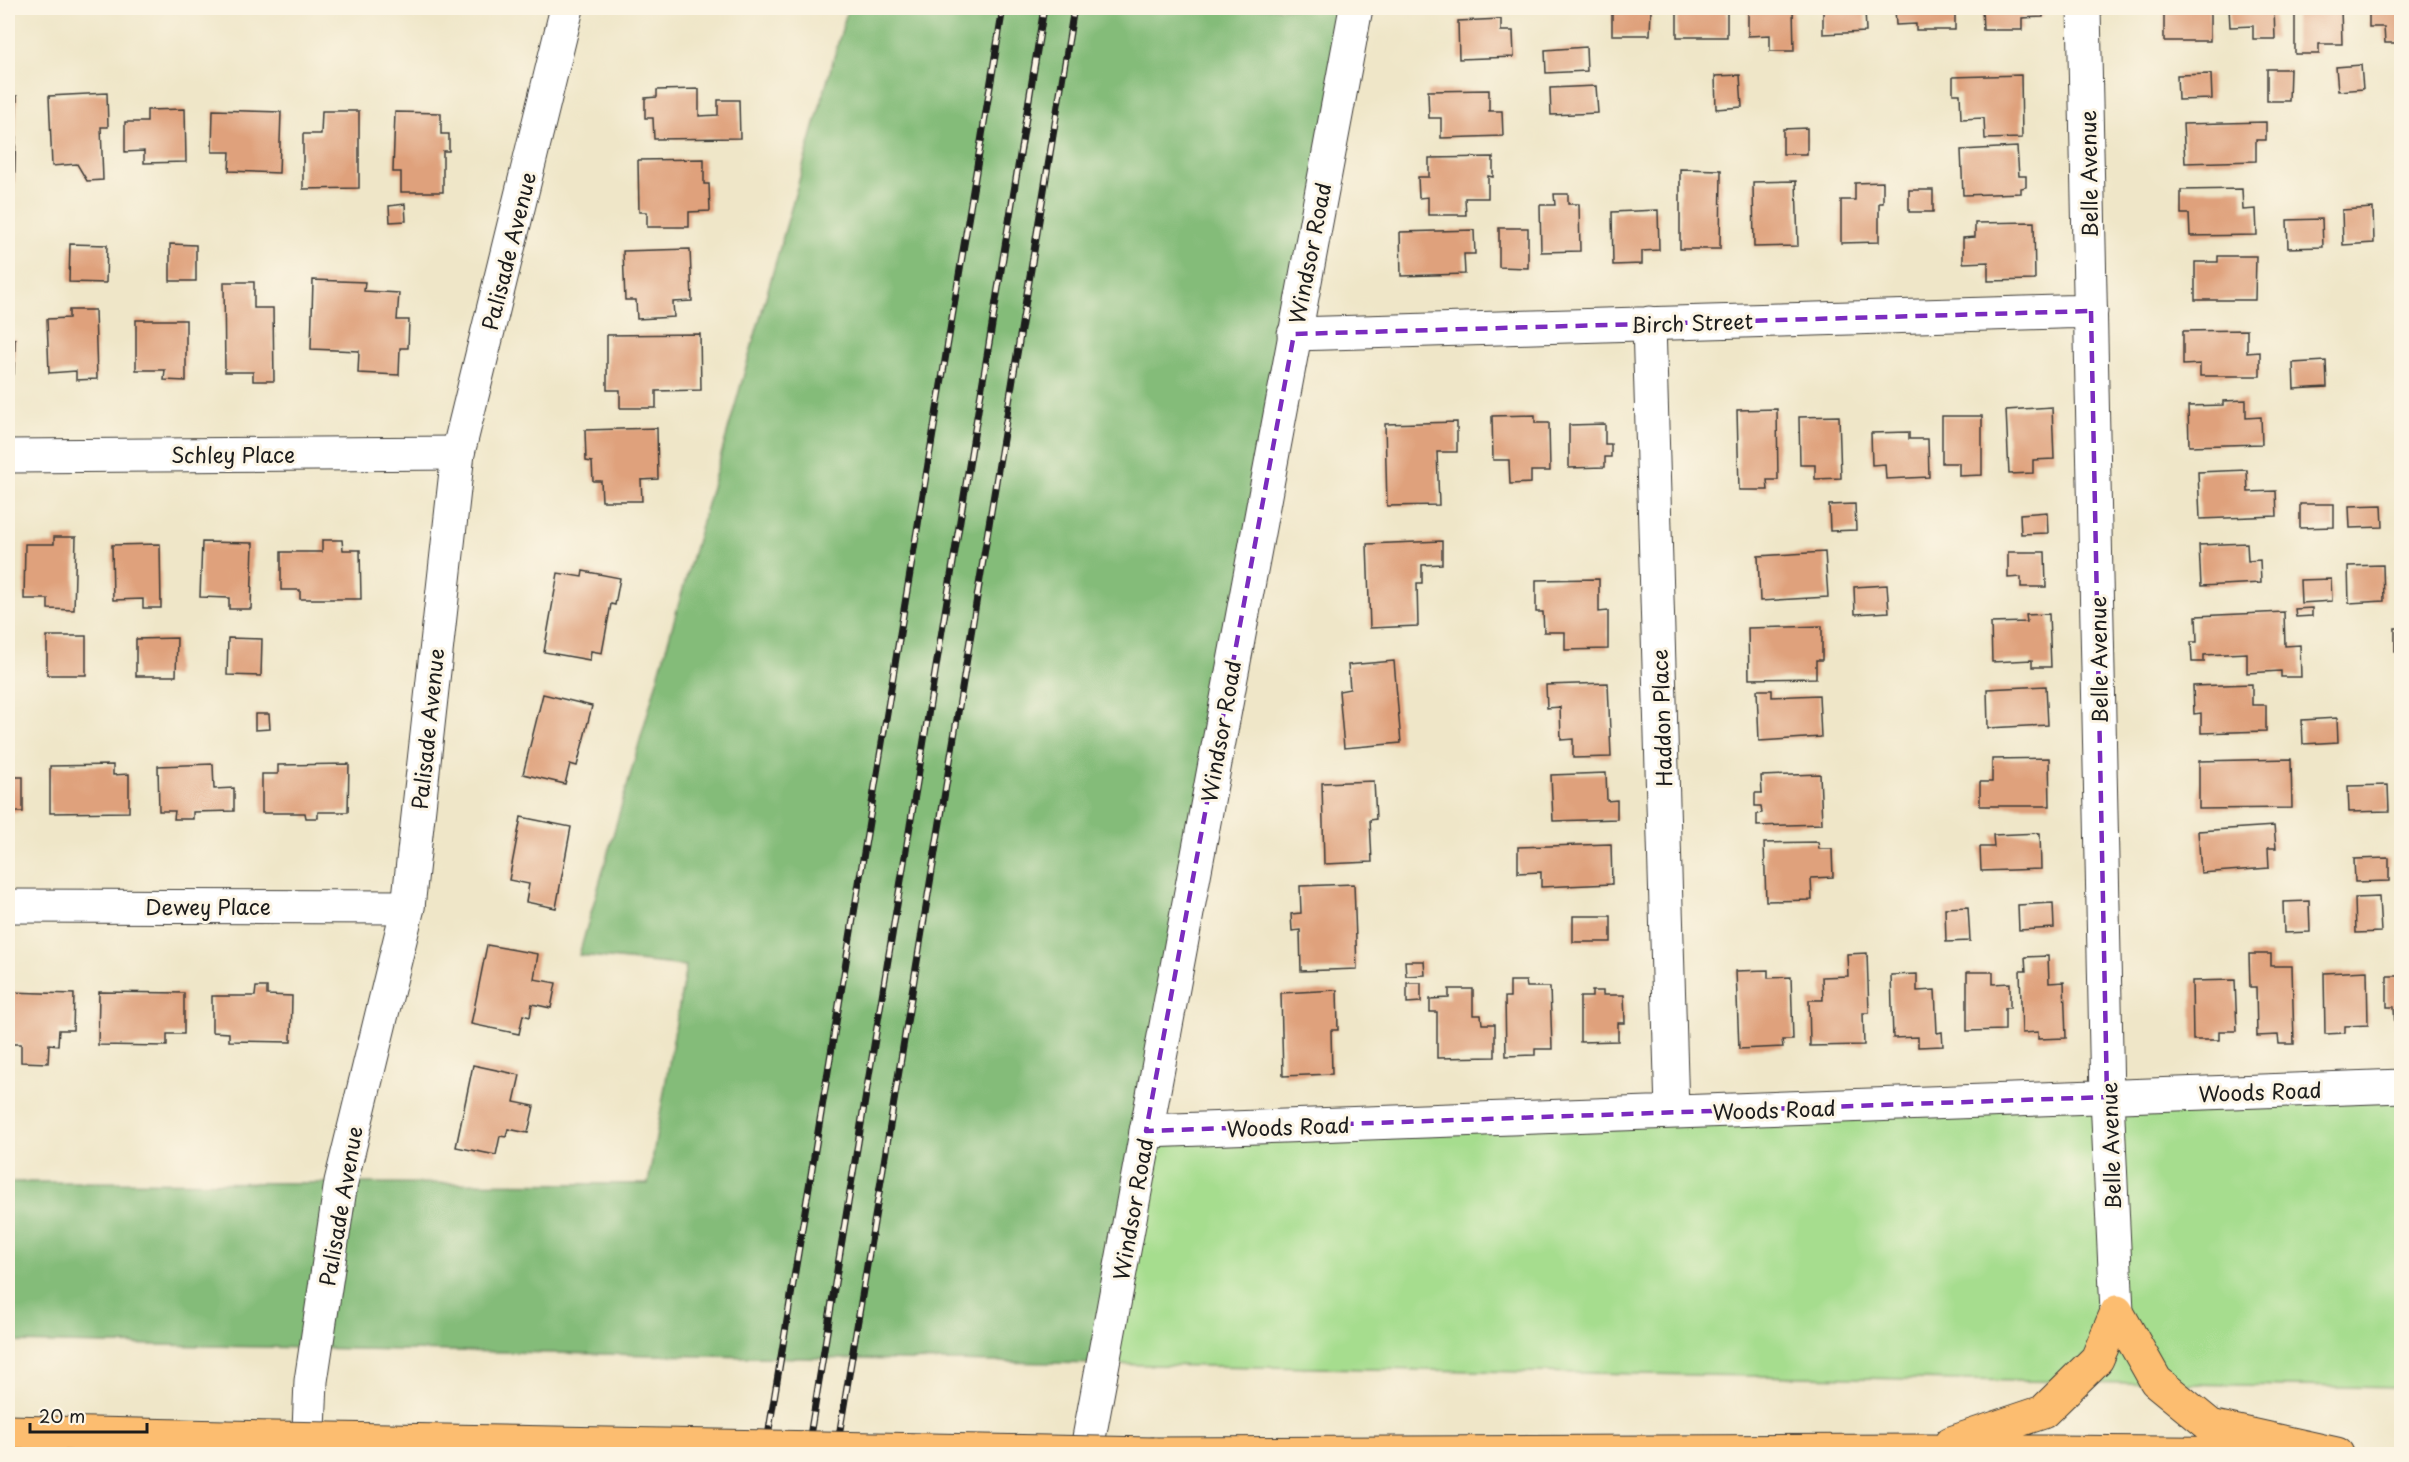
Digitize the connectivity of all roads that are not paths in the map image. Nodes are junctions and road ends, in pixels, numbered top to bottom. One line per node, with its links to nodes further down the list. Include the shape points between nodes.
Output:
1 (567, 8): 7 (street, Palisade Avenue)
2 (1356, 8): 6 (street, Windsor Road)
3 (2084, 8): 4 (street, Belle Avenue)
4 (2091, 311): 5 (street, Birch Street); 12 (street, Belle Avenue)
5 (1649, 323): 6 (street, Birch Street); 13 (street, Haddon Place)
6 (1294, 334): 14 (street, Windsor Road)
7 (458, 453): 8 (street, Schley Place); 10 (street, Palisade Avenue)
8 (8, 456)
9 (8, 906): 10 (street, Dewey Place)
10 (408, 907): 19 (street, Palisade Avenue, via 341,1182 311,1381)
11 (2402, 1086): 12 (street, Woods Road)
12 (2107, 1097): 13 (street, Woods Road); 15 (street, Belle Avenue)
13 (1672, 1112): 14 (street, Woods Road)
14 (1146, 1131): 20 (street, Windsor Road)
15 (2117, 1312): 17 (highway, via 2097,1359 2043,1412); 22 (highway, via 2156,1381 2211,1426)
16 (8, 1432): 18 (highway, bridge)
17 (1928, 1451): 18 (highway); 21 (highway)
18 (1153, 1454)
19 (308, 1455)
20 (1086, 1455)
21 (2280, 1455)
22 (2337, 1455)

